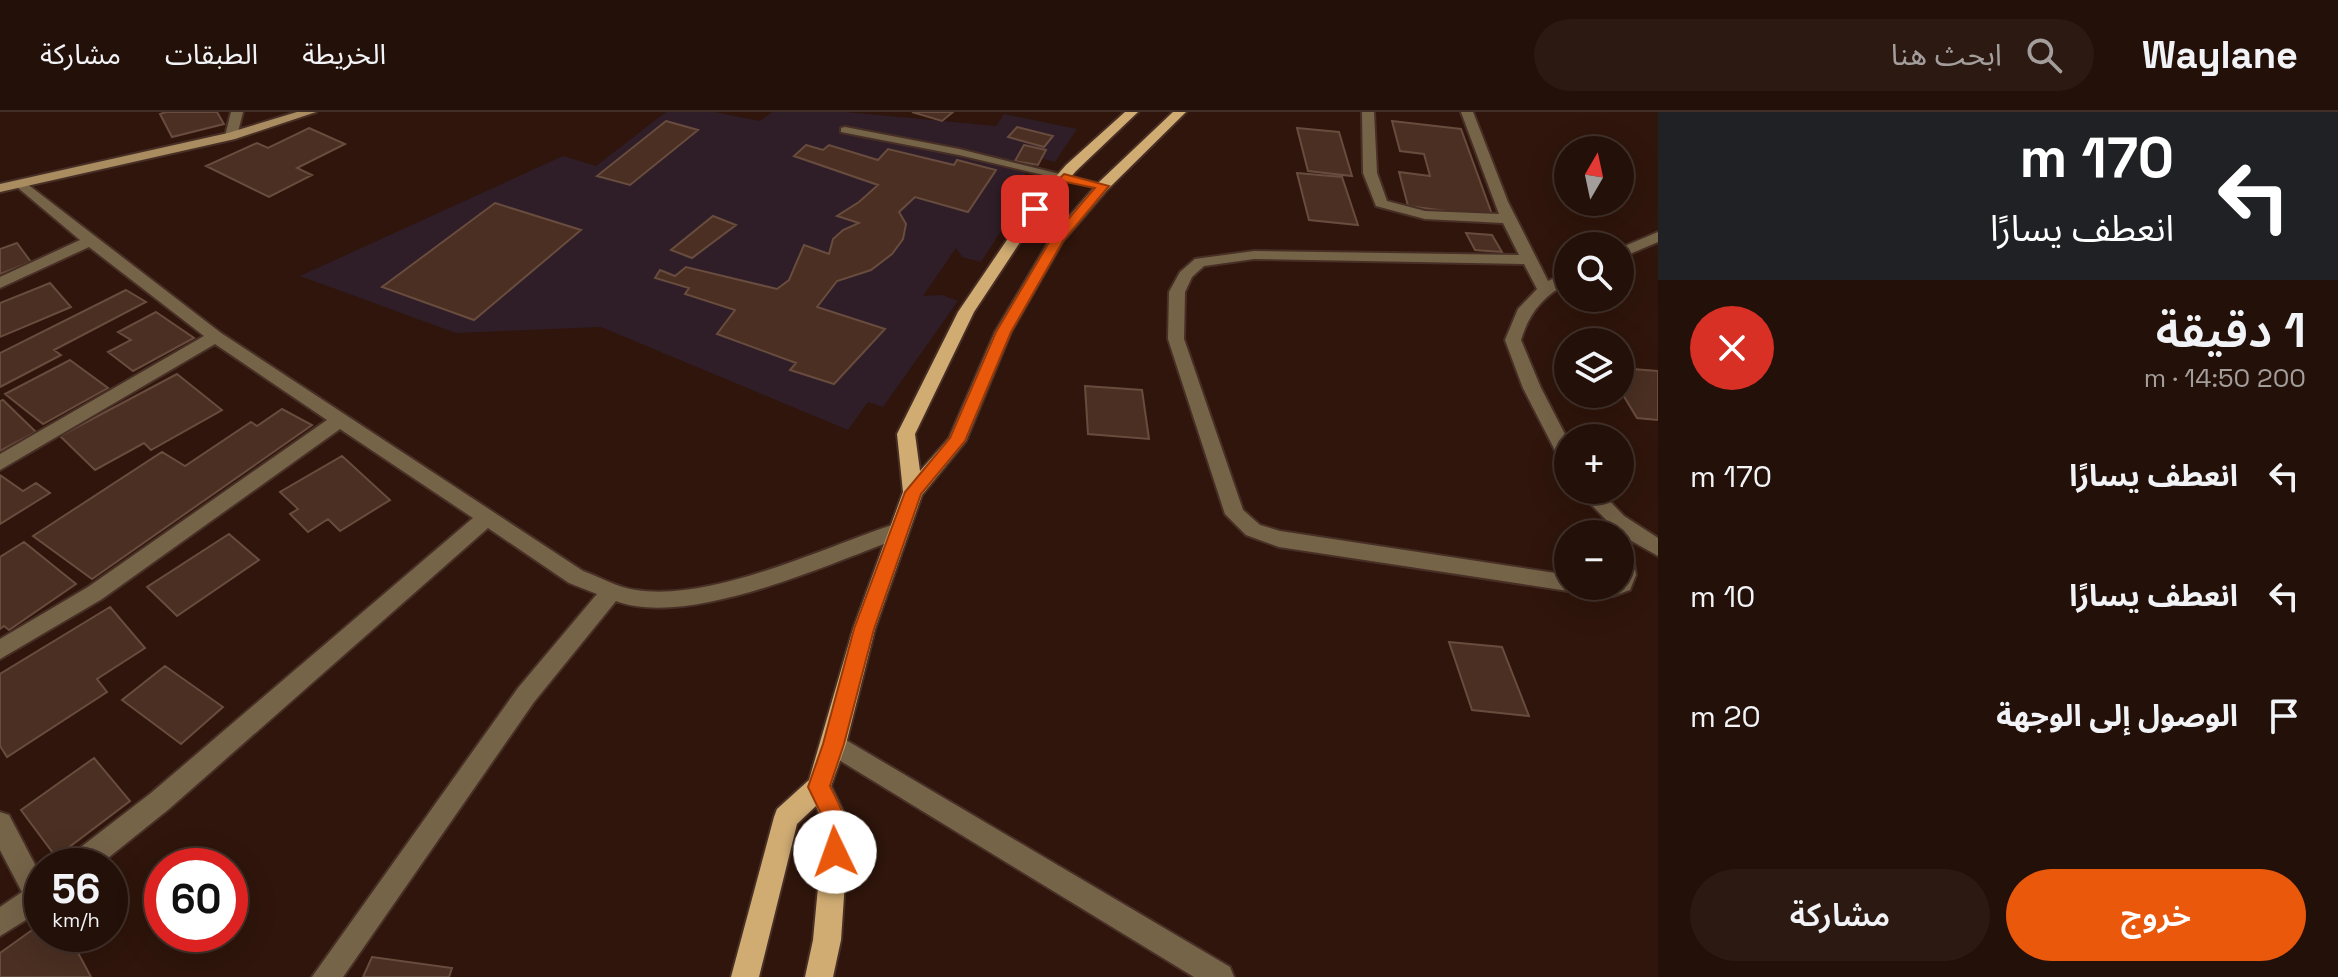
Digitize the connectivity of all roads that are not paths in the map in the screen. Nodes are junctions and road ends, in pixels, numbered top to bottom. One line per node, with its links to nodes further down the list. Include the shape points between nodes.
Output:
1 (237, 112): 8 (street)
2 (310, 112): 8 (main road)
3 (1132, 112): 9 (main road)
4 (1180, 112): 11 (main road)
5 (1368, 112): 13 (street, via 1370,173 1381,203 1416,212)
6 (1467, 112): 13 (street)
7 (845, 130): 9 (lane)
8 (231, 136): 10 (main road)
9 (1064, 177): 11 (lane); 25 (main road, via 1035,209 966,312 906,434)
10 (22, 184): 12 (main road); 15 (street)
11 (1103, 186): 25 (main road, via 1057,239 1003,332 957,441)
12 (0, 188)
13 (1509, 219): 17 (street)
14 (1658, 236): 16 (street)
15 (90, 241): 18 (street); 21 (street)
16 (1634, 247)
17 (1528, 260): 20 (street); 32 (street, via 1254,255 1200,262 1177,292 1176,339 1235,514 1253,530 1362,554)
18 (0, 283)
19 (1554, 283): 20 (street)
20 (1544, 287): 23 (street, via 1524,312 1513,340)
21 (215, 337): 22 (street); 24 (street)
22 (341, 419): 27 (street); 34 (street, via 95,593)
23 (1554, 430)
24 (0, 463)
25 (913, 492): 29 (main road)
26 (1598, 504): 28 (street)
27 (488, 517): 33 (street, via 576,577); 38 (street)
28 (1610, 520)
29 (898, 531): 33 (street, via 744,585 699,595 634,599); 35 (main road, via 864,629)
30 (1634, 538): 31 (street)
31 (1658, 548)
32 (1554, 581)
33 (612, 591): 43 (street, via 526,695)
34 (0, 650)
35 (834, 744): 36 (main road); 45 (street)
36 (819, 787): 42 (main road, via 837,823); 44 (main road, via 786,817)
37 (0, 824): 39 (street)
38 (100, 848)
39 (24, 867)
40 (24, 907): 41 (street)
41 (0, 923)
42 (821, 976)
43 (326, 977)
44 (745, 977)
45 (1220, 977)

